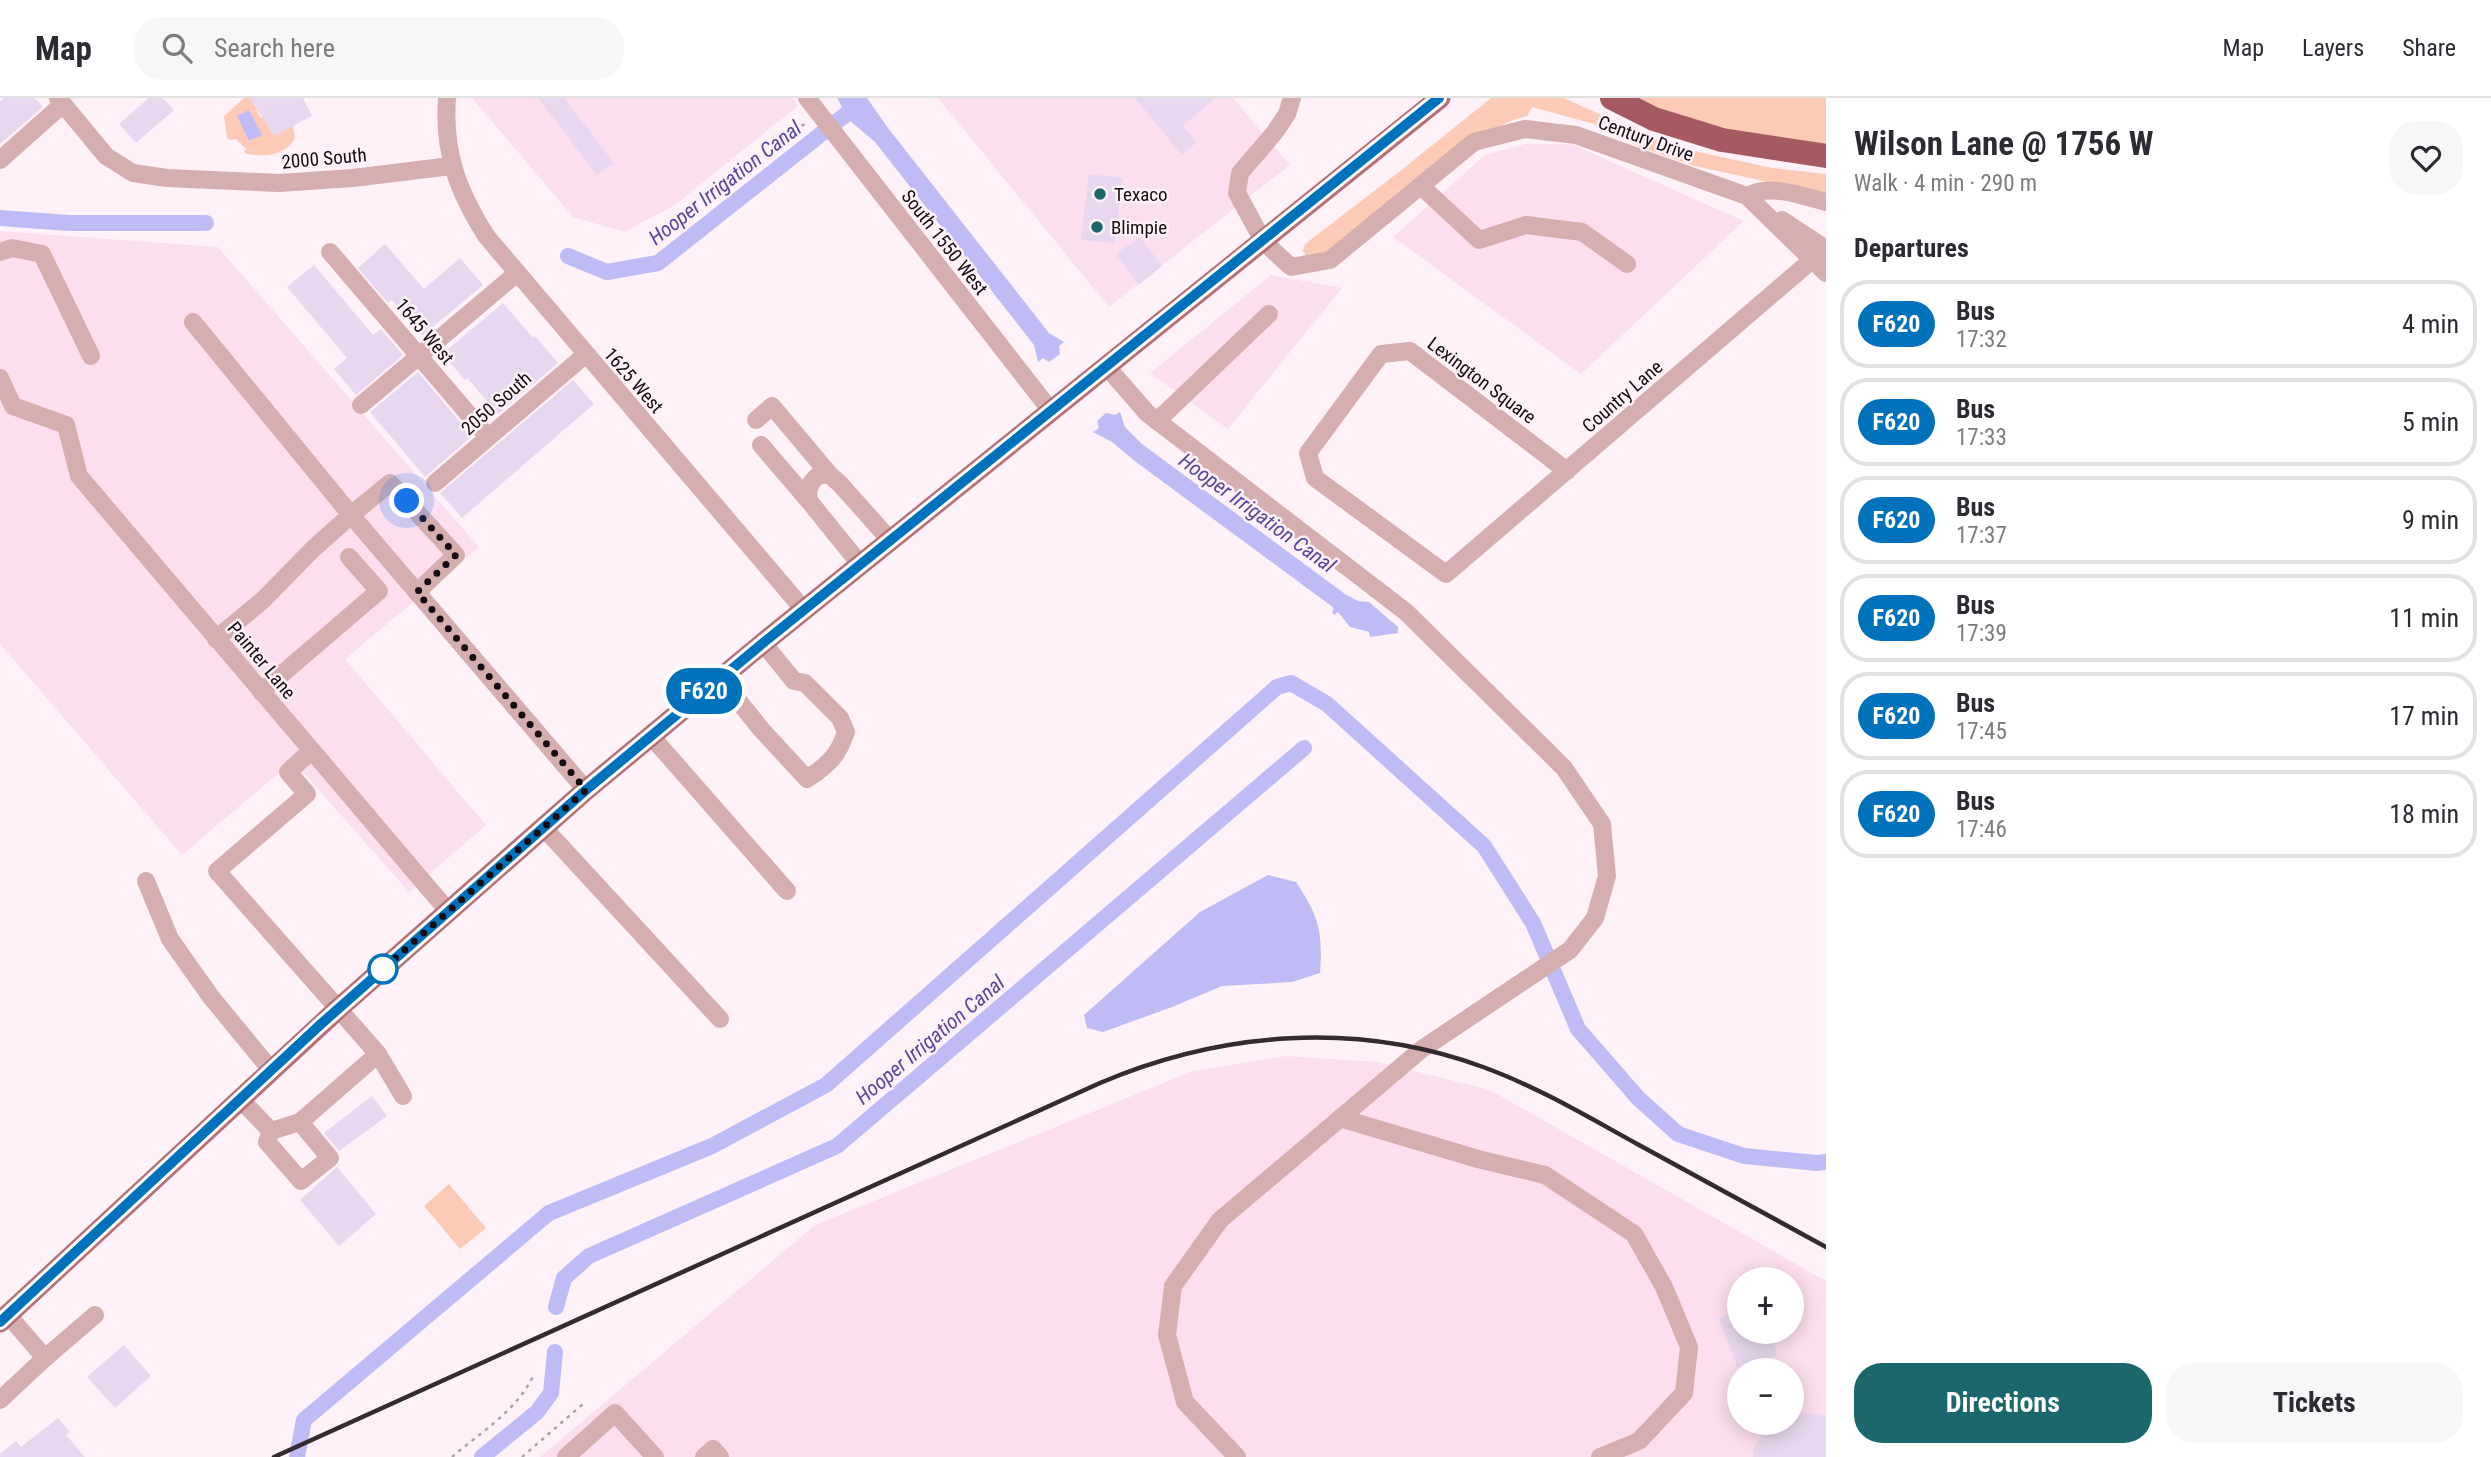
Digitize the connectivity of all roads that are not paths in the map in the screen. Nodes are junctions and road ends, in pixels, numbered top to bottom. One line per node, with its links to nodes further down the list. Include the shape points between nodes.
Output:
1 (447, 98): 9 (street)
2 (807, 98): 28 (street, South 1550 West)
3 (1292, 98): 13 (street, via 1275,132 1240,173 1237,193)
4 (1440, 98): 13 (main road)
5 (1612, 98): 7 (highway, via 1654,119 1722,140)
6 (60, 101): 8 (street); 9 (street, 2000 South, via 107,156 133,173 279,183)
7 (1826, 156)
8 (0, 160)
9 (451, 166): 18 (street, 1625 West, via 468,209)
10 (1421, 186): 11 (street, Century Drive, via 1474,142 1525,129 1576,135); 13 (street, Century Drive, via 1330,260 1291,267); 17 (street, via 1479,240 1526,225 1582,232)
11 (1747, 197): 12 (street, via 1759,190); 16 (street, Century Drive)
12 (1826, 202)
13 (1263, 241): 25 (main road)
14 (0, 252): 23 (street, via 12,248 42,254)
15 (330, 252): 24 (street, 1645 West)
16 (1821, 252): 19 (street, Century Drive); 33 (street, Country Lane)
17 (1627, 264)
18 (517, 273): 22 (street, 1625 West); 24 (street)
19 (1826, 273)
20 (1269, 314): 30 (street)
21 (193, 323): 37 (street)
22 (585, 355): 31 (street, 2050 South); 43 (street, 1625 West)
23 (90, 356)
24 (419, 356): 27 (street); 31 (street, 1645 West)
25 (1107, 367): 28 (main road); 30 (street)
26 (0, 378): 44 (street, Painter Lane, via 13,406 66,425 79,476)
27 (361, 405)
28 (1051, 411): 38 (main road)
29 (756, 420): 34 (street, via 772,406)
30 (1157, 421): 61 (street, via 1406,612 1564,768 1602,824 1607,876 1595,918 1570,950 1422,1049)
31 (488, 437): 35 (street, 2050 South)
32 (761, 445): 36 (street)
33 (1567, 471): 41 (street, Country Lane); 41 (street, Lexington Square, via 1410,351 1381,354 1308,453 1315,478)
34 (830, 475): 36 (street, via 819,475 811,482); 38 (street)
35 (435, 483)
36 (809, 501): 40 (street)
37 (351, 515): 42 (street); 42 (street, via 390,483 456,555); 44 (street)
38 (890, 540): 40 (main road)
39 (349, 557): 47 (street, via 379,591)
40 (860, 564): 43 (main road)
41 (1446, 575)
42 (417, 592): 50 (street)
43 (804, 610): 45 (main road)
44 (216, 639): 47 (street, Painter Lane)
45 (763, 643): 46 (main road); 46 (street, via 794,681 805,683 840,718 846,732 839,751 822,769 807,779)
46 (720, 678): 48 (main road)
47 (261, 692): 49 (street, Painter Lane)
48 (650, 736): 50 (main road); 53 (street)
49 (311, 751): 54 (street, Painter Lane); 55 (street, via 288,772 307,794 217,871)
50 (586, 790): 51 (main road)
51 (543, 827): 54 (main road); 56 (street)
52 (146, 881): 58 (street, via 170,939)
53 (787, 891)
54 (448, 911): 55 (main road)
55 (338, 1009): 57 (street); 58 (main road)
56 (720, 1019)
57 (378, 1054): 59 (street); 62 (street)
58 (271, 1070): 60 (main road)
59 (404, 1096)
60 (240, 1099): 63 (street); 65 (main road)
61 (1339, 1118): 72 (street, via 1220,1220 1173,1286 1167,1335 1185,1402); 73 (street, via 1545,1175 1634,1234 1664,1287 1689,1347 1684,1393 1639,1441)
62 (300, 1122): 63 (street); 63 (street, via 330,1158 301,1181 267,1142)
63 (271, 1131)
64 (96, 1315): 66 (street)
65 (4, 1318): 66 (street)
66 (45, 1358): 67 (street)
67 (0, 1400)
68 (566, 1457): 69 (street, via 614,1413)
69 (654, 1457)
70 (704, 1457): 71 (street, via 713,1449)
71 (720, 1457)
72 (1237, 1457)
73 (1600, 1457)

